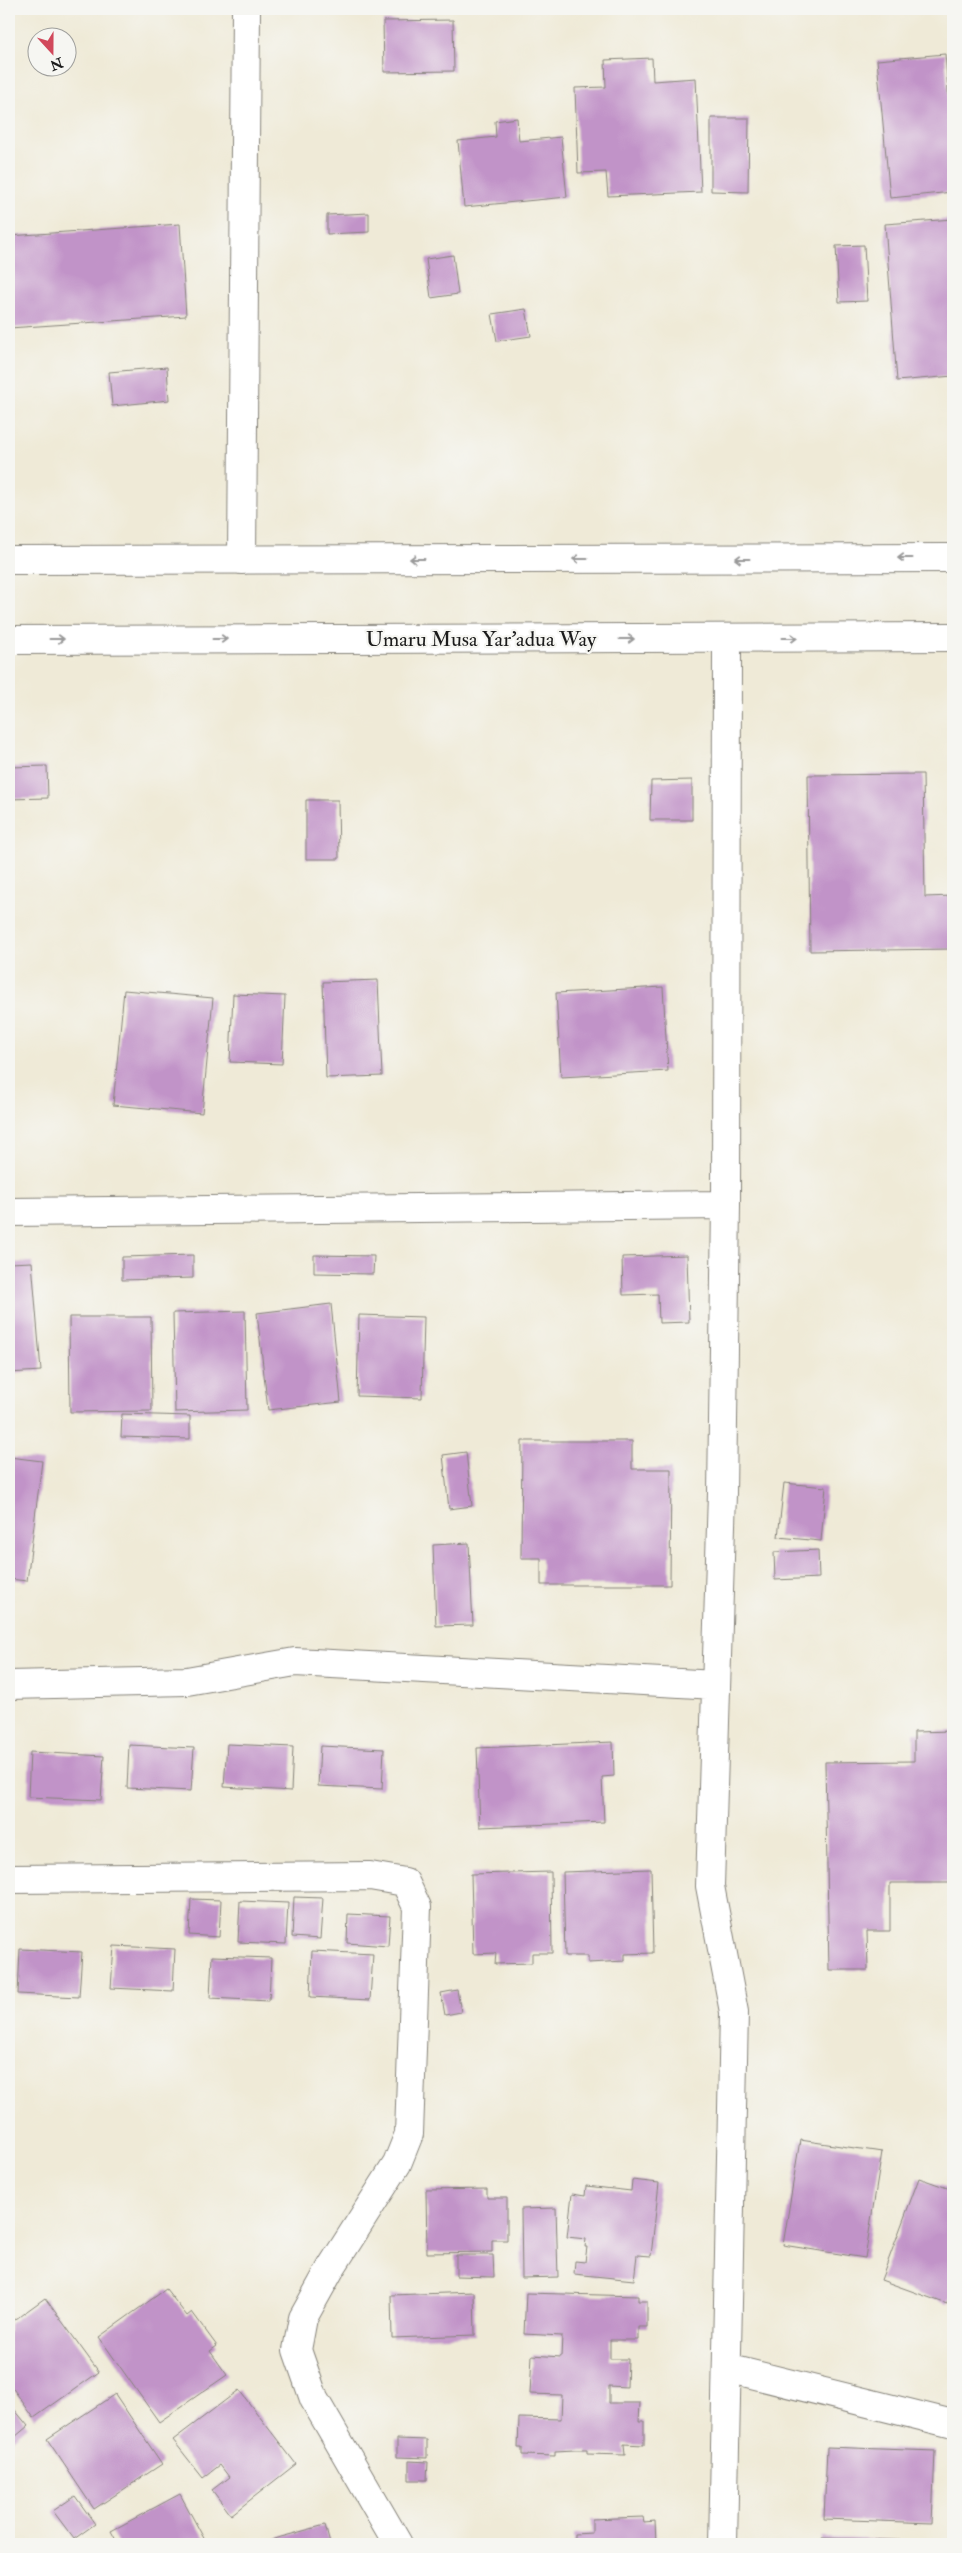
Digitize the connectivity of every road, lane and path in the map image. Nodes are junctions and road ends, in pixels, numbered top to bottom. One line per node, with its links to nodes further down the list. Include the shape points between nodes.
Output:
1 (246, 9): 4 (street)
2 (953, 558): 4 (street, one-way to 4)
3 (9, 560): 4 (street)
4 (242, 560)
5 (953, 637): 6 (street, Umaru Musa Yar'adua Way, one-way to 5)
6 (728, 639): 7 (street, Umaru Musa Yar'adua Way, one-way to 6); 8 (street)
7 (9, 640)
8 (726, 1205): 9 (street); 11 (street)
9 (9, 1212)
10 (9, 1685): 11 (street, via 187,1680 295,1662)
11 (716, 1685): 13 (street, via 710,1886 734,2012)
12 (9, 1879): 15 (street, via 370,1876 405,1882 416,1907 409,2134 397,2164 303,2318 298,2350 314,2399)
13 (727, 2368): 14 (street); 16 (street)
14 (953, 2424)
15 (398, 2544)
16 (723, 2544)

